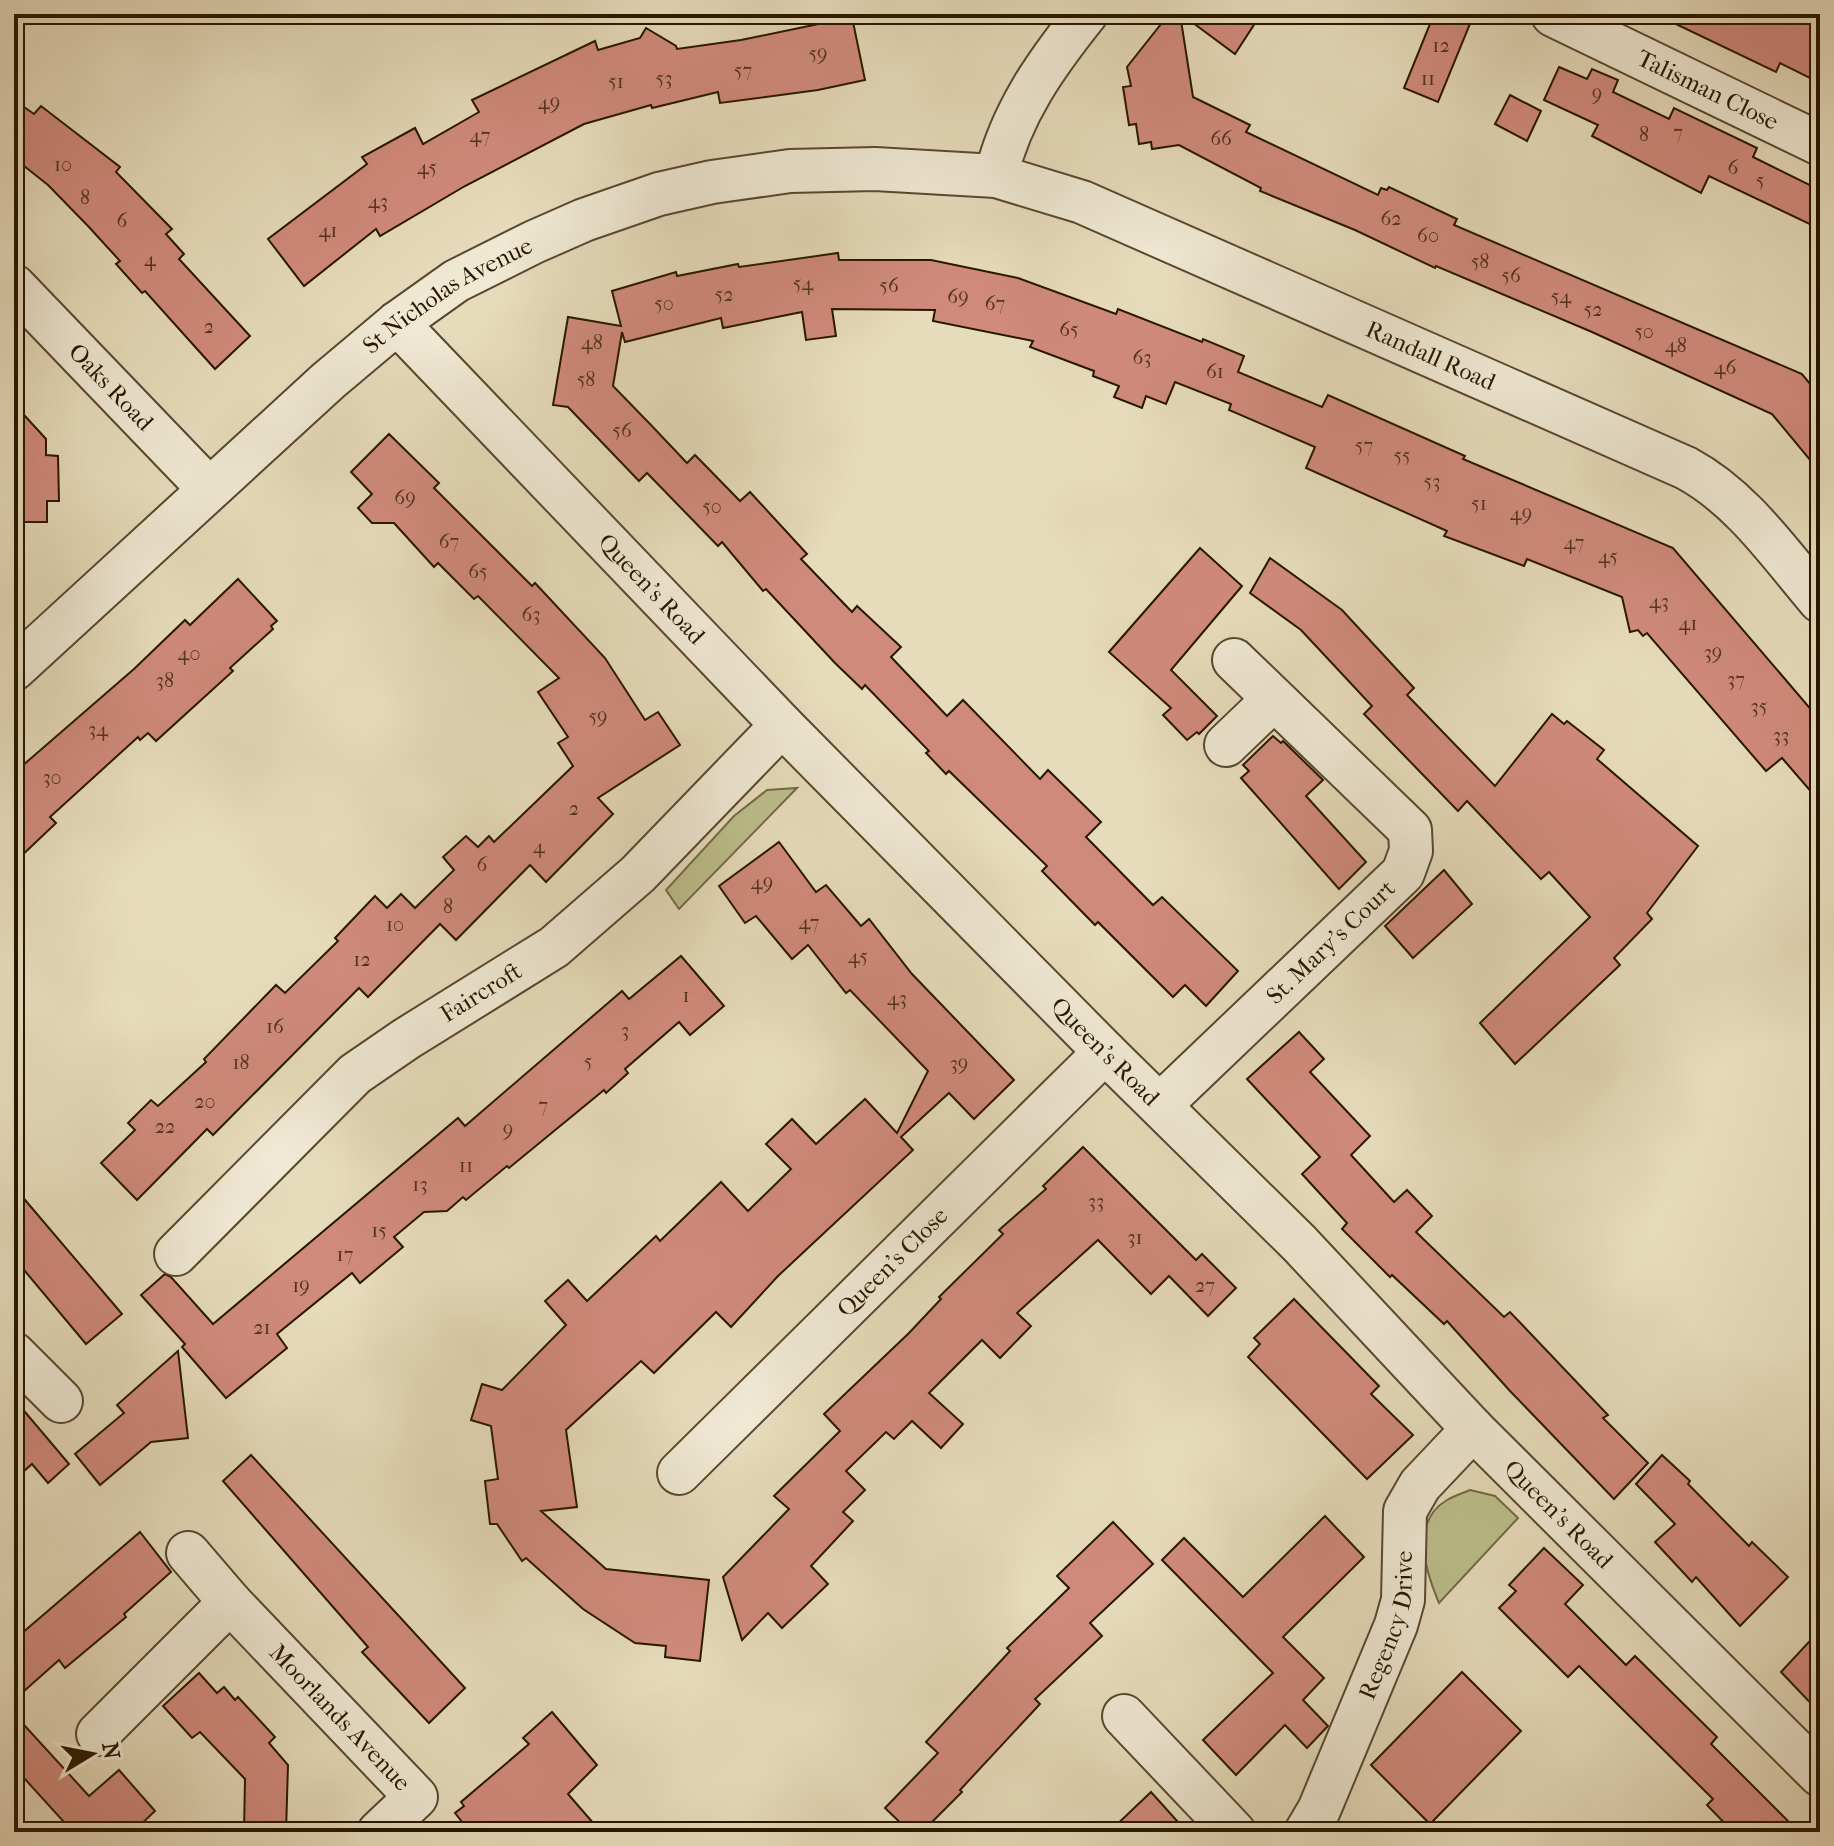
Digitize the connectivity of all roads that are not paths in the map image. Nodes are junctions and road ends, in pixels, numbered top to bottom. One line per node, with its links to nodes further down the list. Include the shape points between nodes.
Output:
1 (1086, 14): 4 (street, via 1047,62 1020,110)
2 (1553, 15): 3 (street, Talisman Close)
3 (1820, 144)
4 (996, 176): 6 (street, St Nicholas Avenue, via 875,169 790,171 659,194 534,242 456,281); 8 (street, Randall Road, via 1082,202 1686,468 1740,507)
5 (14, 286): 7 (street, Oaks Road)
6 (397, 323): 7 (street, St Nicholas Avenue); 12 (street, Queen's Road)
7 (209, 489): 10 (street, St Nicholas Avenue)
8 (1820, 601)
9 (1234, 660): 11 (street, St. Mary's Court)
10 (14, 669)
11 (1273, 700): 13 (street); 15 (street, St. Mary's Court, via 1410,830 1411,851 1403,873)
12 (782, 725): 14 (street, Queen's Road); 16 (street, Faircroft, via 638,874 554,947 355,1074)
13 (1226, 745)
14 (1105, 1052): 15 (street, Queen's Road); 20 (street, Queen's Close)
15 (1160, 1105): 19 (street, Queen's Road, via 1299,1243)
16 (176, 1254)
17 (14, 1354): 18 (street)
18 (61, 1401)
19 (1473, 1429): 25 (street, Queen's Road); 28 (street, Regency Drive, via 1420,1485 1405,1511 1403,1600 1396,1625)
20 (679, 1473)
21 (188, 1553): 22 (street, Moorlands Avenue)
22 (230, 1602): 24 (street); 26 (street, Moorlands Avenue, via 416,1797)
23 (1124, 1716): 27 (street)
24 (98, 1734)
25 (1820, 1775)
26 (379, 1832)
27 (1234, 1832)
28 (1306, 1832)

